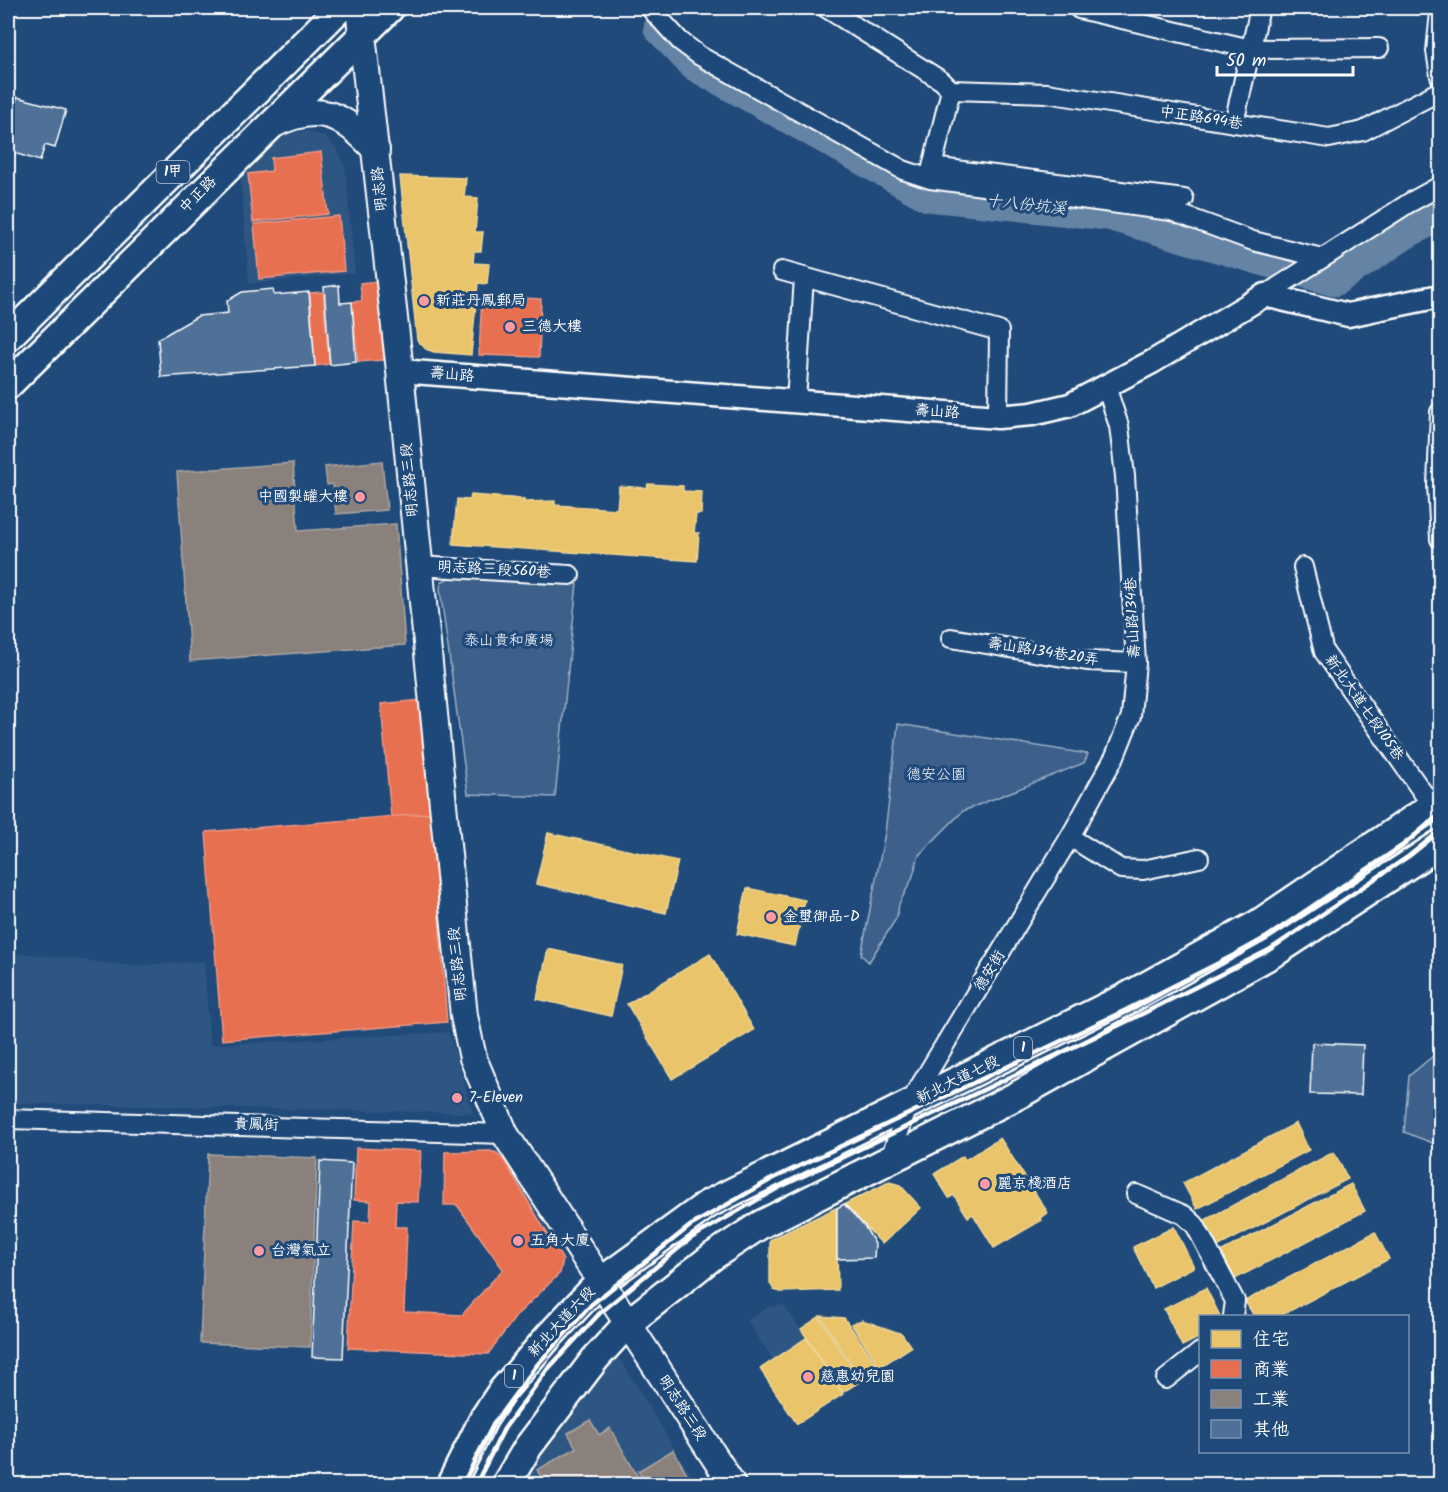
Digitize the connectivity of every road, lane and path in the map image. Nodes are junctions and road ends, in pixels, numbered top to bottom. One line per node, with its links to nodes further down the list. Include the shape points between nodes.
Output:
1 (339, 8): 25 (main road, 1甲)
2 (359, 8): 9 (main road, 明志路)
3 (390, 8): 9 (main road, 中正路 / 1甲)
4 (650, 8): 20 (street, via 680,41 700,56 903,170 930,179 1171,211 1253,241)
5 (826, 8): 13 (street)
6 (1260, 8): 11 (street)
7 (1078, 9): 11 (street)
8 (1440, 12): 12 (street, via 1436,51)
9 (362, 36): 16 (main road, 中正路 / 1甲); 17 (main road, 明志路)
10 (1379, 48): 11 (street)
11 (1251, 49): 15 (street)
12 (1440, 76)
13 (951, 90): 15 (street, 中正路694巷, via 1047,93); 19 (street, via 932,166)
14 (1440, 91): 15 (street, 中正路694巷, via 1348,136 1329,138)
15 (1234, 123)
16 (266, 128): 17 (main road, via 292,115 314,111 336,117 356,129); 27 (main road, 中正路 / 1甲)
17 (376, 150): 26 (main road, 明志路)
18 (1440, 186): 20 (street)
19 (1184, 199)
20 (1321, 258): 23 (street)
21 (782, 271): 22 (street)
22 (804, 277): 29 (street); 31 (street, via 999,330)
23 (1270, 292): 24 (street, via 1348,315); 28 (street, 壽山路)
24 (1440, 297)
25 (8, 337)
26 (400, 371): 29 (street, 壽山路); 33 (main road, 明志路三段)
27 (8, 385)
28 (1106, 386): 31 (street, 壽山路, via 1070,405); 37 (street, 壽山路134巷, via 1119,426 1125,476)
29 (796, 402): 31 (street, 壽山路)
30 (1440, 412): 32 (street)
31 (998, 417)
32 (1440, 539)
33 (418, 566): 35 (street, 明志路三段560巷); 44 (main road, 明志路三段, via 464,1016 473,1058)
34 (1303, 567): 38 (street, 新北大道七段105巷, via 1324,652)
35 (570, 575)
36 (951, 638): 37 (street, 壽山路134巷20弄, via 1088,661)
37 (1136, 663): 39 (street, 壽山路134巷, via 1131,716 1115,756)
38 (1437, 804): 42 (main road, 新北大道七段 / 1, via 1258,924 1128,996)
39 (1070, 837): 41 (street, via 1121,869 1143,870); 42 (street, 德安街)
40 (1440, 844): 45 (main road, via 1277,951 1018,1095)
41 (1199, 858)
42 (909, 1104): 45 (street, 德安街); 47 (main road, 新北大道七段 / 1, via 708,1204)
43 (8, 1119): 44 (street, 貴鳳街)
44 (505, 1134): 47 (main road, 明志路三段)
45 (889, 1161): 49 (main road, via 760,1225 713,1256)
46 (1136, 1194): 48 (street, via 1184,1215 1195,1225 1235,1301)
47 (599, 1283): 49 (main road, 明志路三段); 52 (main road, 新北大道六段 / 1, via 502,1391)
48 (1233, 1315)
49 (627, 1324): 53 (main road, via 564,1397); 54 (main road, 明志路三段)
50 (1199, 1353): 51 (street)
51 (1166, 1379)
52 (451, 1485)
53 (506, 1485)
54 (732, 1485)

